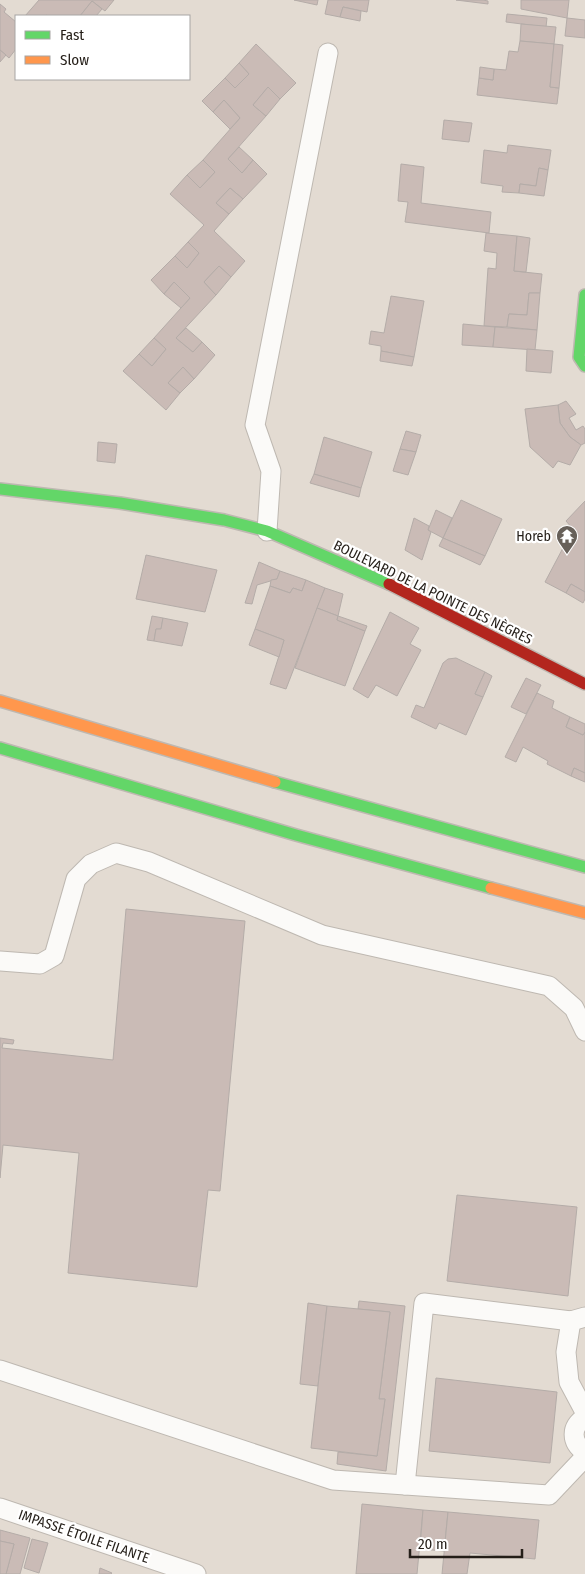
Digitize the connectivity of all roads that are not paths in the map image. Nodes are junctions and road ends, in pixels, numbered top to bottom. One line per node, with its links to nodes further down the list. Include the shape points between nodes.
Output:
1 (328, 53): 5 (lane, via 255,424 270,471)
2 (585, 295): 3 (main road, via 579,357)
3 (585, 366)
4 (0, 489): 5 (main road, BOULEVARD DE LA POINTE DES NÈGRES, via 120,503)
5 (267, 530): 6 (main road, BOULEVARD DE LA POINTE DES NÈGRES, via 381,580)
6 (585, 684)
7 (0, 701): 9 (main road, via 301,790)
8 (0, 748): 10 (main road, via 296,835)
9 (585, 867)
10 (585, 914)
11 (0, 961): 12 (lane, via 40,964 54,956 76,878 91,864 116,853 149,862 322,935 549,986 574,1008)
12 (585, 1030)
13 (578, 1319): 15 (lane, via 566,1352 569,1382); 19 (lane, via 424,1303)
14 (0, 1370): 19 (lane, via 334,1480)
15 (585, 1412)
16 (585, 1418): 17 (lane, via 574,1429 578,1447)
17 (585, 1452)
18 (585, 1457): 19 (lane, via 549,1495)
19 (405, 1485)
20 (0, 1508): 21 (lane, IMPASSE ÉTOILE FILANTE)
21 (196, 1574)

